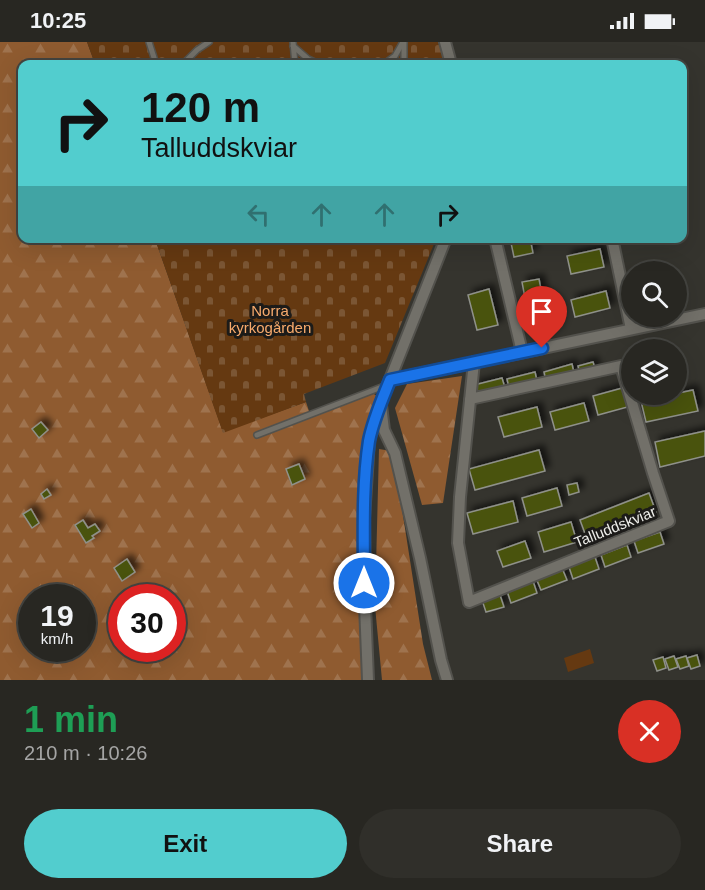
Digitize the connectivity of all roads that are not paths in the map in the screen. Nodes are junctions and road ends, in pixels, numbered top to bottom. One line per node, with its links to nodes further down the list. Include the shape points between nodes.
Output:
1 (150, 42): 6 (lane)
2 (209, 42): 7 (lane)
3 (404, 42): 10 (lane); 11 (lane)
4 (445, 42): 12 (street)
5 (293, 44): 8 (lane); 9 (lane)
6 (155, 60)
7 (187, 60)
8 (295, 60)
9 (310, 60)
10 (390, 60)
11 (404, 60)
12 (450, 60)
13 (444, 243): 20 (street)
14 (496, 243): 18 (street)
15 (613, 243): 17 (street)
16 (705, 314): 17 (street)
17 (631, 329): 18 (street)
18 (522, 352): 19 (street)
19 (474, 362): 20 (street); 21 (street, Talluddskviar)
20 (389, 382): 22 (street); 23 (lane)
21 (470, 399): 21 (street, Talluddskviar, via 458,543 468,602 669,521 621,366)
22 (381, 402): 24 (street, via 369,440 364,518); 25 (street, via 384,430 395,453)
23 (257, 435)
24 (368, 680)
25 (447, 680)

